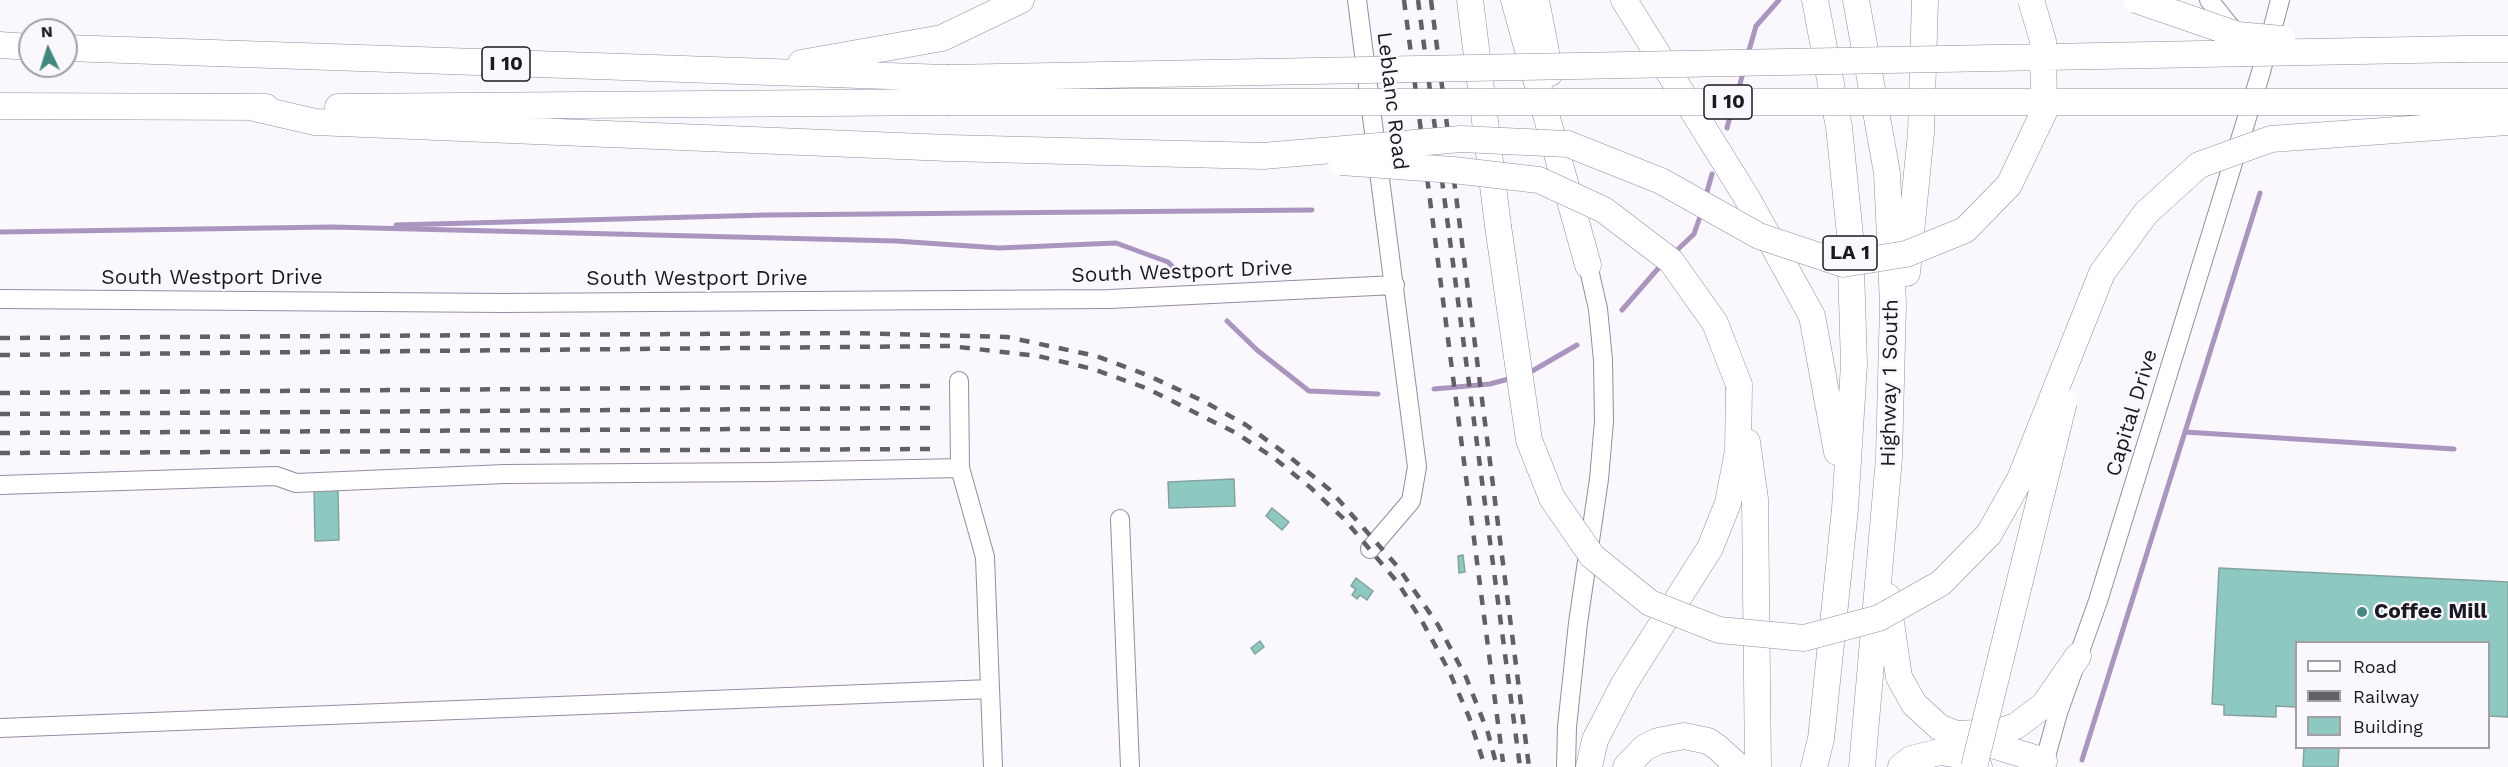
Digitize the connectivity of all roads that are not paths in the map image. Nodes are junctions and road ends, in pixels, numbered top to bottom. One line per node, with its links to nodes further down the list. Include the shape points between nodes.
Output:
1 (1021, 0): 20 (highway, via 942,38)
2 (1357, 0): 28 (street, Leblanc Road)
3 (1470, 0): 30 (highway, bridge, via 1529,440 1552,498 1592,556 1650,603 1719,630 1804,638 1879,618 1941,583 1989,534 2020,479)
4 (1514, 0): 27 (highway)
5 (1536, 0): 27 (highway)
6 (1624, 0): 36 (highway, via 1747,198 1812,316 1833,419)
7 (1815, 0): 36 (highway, Highway 1 South / LA 1, via 1839,127 1850,235 1854,364)
8 (1856, 0): 33 (highway, Highway 1 South / LA 1, via 1887,173 1893,304)
9 (2031, 0): 26 (highway, bridge, via 2043,40 2044,112 2009,184 1965,230 1906,254 1843,264 1759,236 1661,181 1568,144 1461,139)
10 (2136, 0): 17 (highway, bridge, via 2238,35)
11 (2209, 0): 19 (street)
12 (2280, 0): 19 (street, Capital Drive)
13 (1926, 5): 33 (highway, via 1921,133)
14 (0, 45): 15 (highway)
15 (18, 46)
16 (78, 48): 20 (highway, I 10)
17 (2465, 49): 18 (highway, I 10); 21 (highway, I 10, bridge)
18 (2508, 49)
19 (2261, 72): 40 (street, Capital Drive)
20 (747, 73): 21 (highway, I 10)
21 (947, 90): 22 (highway, I 10, bridge); 24 (highway, I 10)
22 (2508, 102)
23 (0, 106): 24 (highway, I 10)
24 (250, 107): 26 (highway, via 315,122 948,148)
25 (2508, 122): 30 (highway, bridge, via 2271,139 2199,165 2146,213 2102,273)
26 (1263, 156): 32 (highway, bridge, via 1539,180 1604,210 1671,261 1715,323)
27 (1588, 264): 47 (street, via 1598,309 1604,421 1572,681)
28 (1395, 285): 29 (street, South Westport Drive, via 1098,299 515,303); 38 (street, Leblanc Road, via 1418,467 1411,501)
29 (0, 299)
30 (2084, 317): 43 (highway, bridge)
31 (959, 381): 34 (street)
32 (1739, 385): 48 (highway, via 1738,452 1728,503 1710,548 1624,684 1595,740); 51 (highway, via 1755,499)
33 (1889, 458): 39 (highway, Highway 1 South / LA 1)
34 (960, 468): 35 (street, via 516,474 296,483 276,476); 41 (street, via 985,557)
35 (0, 486)
36 (1845, 509): 52 (highway, Highway 1 South / LA 1, via 1821,739)
37 (1120, 519): 46 (street)
38 (1370, 549)
39 (1881, 559): 43 (highway, via 1899,676 1914,704); 53 (highway, Highway 1 South / LA 1)
40 (2078, 656): 43 (highway, via 2044,705 2016,726 1998,732); 44 (street, Capital Drive)
41 (990, 689): 42 (street); 45 (street)
42 (0, 728)
43 (1968, 756): 44 (highway); 54 (highway, via 1940,752 1911,759); 55 (highway)
44 (2043, 764)
45 (993, 767)
46 (1130, 767)
47 (1566, 767)
48 (1589, 767)
49 (1626, 767): 50 (highway, via 1651,745 1684,736 1718,747)
50 (1738, 767)
51 (1758, 767)
52 (1814, 767)
53 (1862, 767)
54 (1901, 767)
55 (2005, 767)

